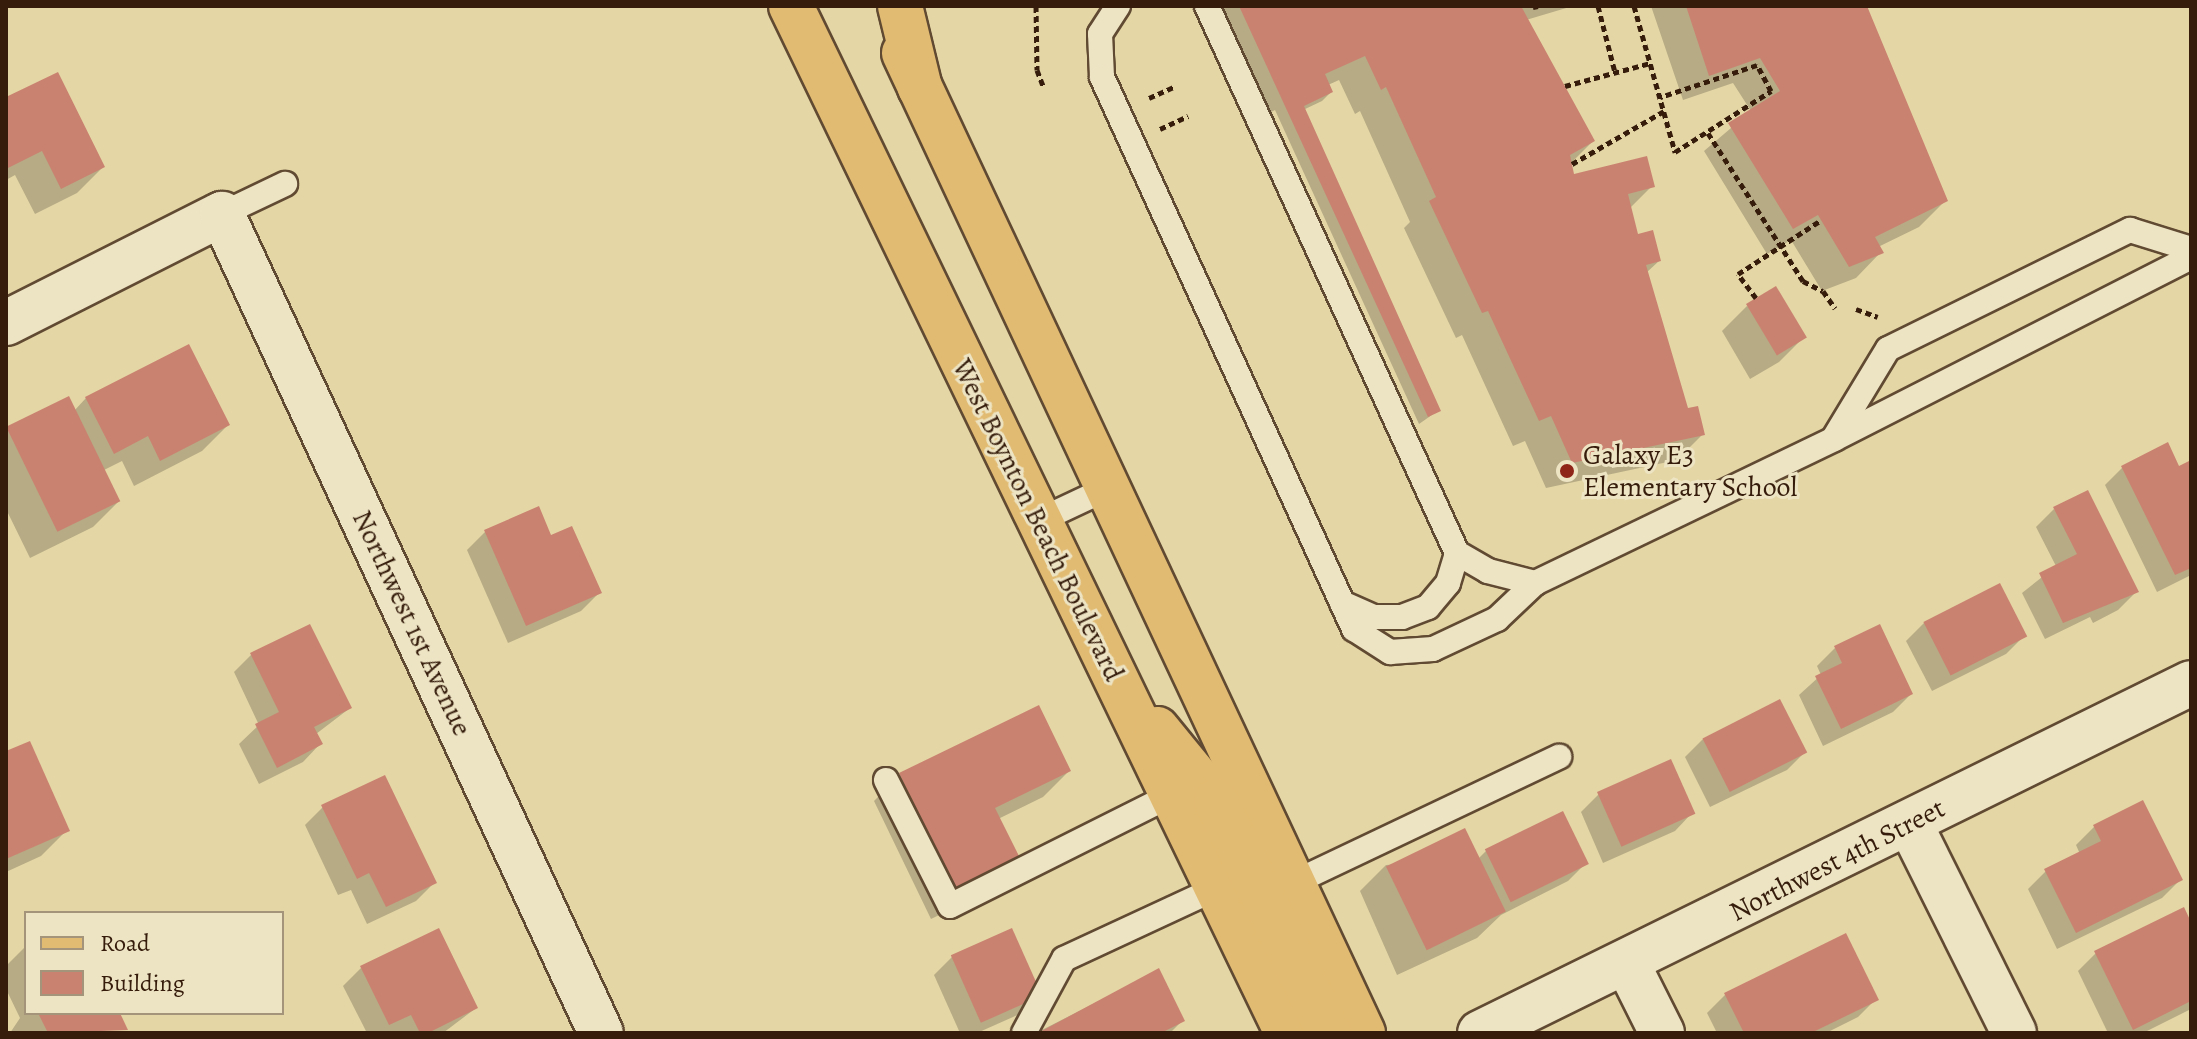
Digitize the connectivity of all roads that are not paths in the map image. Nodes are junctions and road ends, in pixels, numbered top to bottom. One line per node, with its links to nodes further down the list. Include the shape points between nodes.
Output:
1 (791, 6): 14 (main road, West Boynton Beach Boulevard)
2 (883, 6): 6 (main road)
3 (900, 6): 6 (main road)
4 (1118, 6): 17 (lane, via 1100,34 1102,77)
5 (1207, 6): 15 (lane)
6 (920, 88): 13 (main road)
7 (285, 184): 8 (lane)
8 (222, 214): 11 (street); 27 (street, Northwest 1st Avenue)
9 (2191, 249): 12 (lane, via 2130,230 1888,349)
10 (2191, 257): 12 (lane)
11 (6, 323)
12 (1834, 439): 16 (lane)
13 (1104, 490): 14 (lane); 24 (main road)
14 (1038, 521): 18 (main road, West Boynton Beach Boulevard)
15 (1457, 553): 16 (lane, via 1488,571); 17 (lane, via 1448,583 1428,607 1402,617 1373,617)
16 (1535, 583): 17 (lane, via 1497,619 1411,654 1370,643 1354,629)
17 (1342, 603)
18 (1112, 675): 22 (main road, West Boynton Beach Boulevard); 30 (main road, via 1216,801)
19 (2191, 683): 23 (street, Northwest 4th Street)
20 (1559, 757): 24 (lane)
21 (886, 780): 22 (lane, via 950,906)
22 (1170, 796): 25 (main road, West Boynton Beach Boulevard)
23 (1910, 824): 26 (street, Northwest 4th Street); 34 (street)
24 (1291, 884): 31 (main road)
25 (1215, 889): 28 (lane, via 1064,959); 29 (main road, West Boynton Beach Boulevard)
26 (1628, 965): 32 (street, Northwest 4th Street); 33 (street)
27 (601, 1033)
28 (1024, 1033)
29 (1287, 1033)
30 (1329, 1033)
31 (1363, 1033)
32 (1480, 1033)
33 (1662, 1033)
34 (2014, 1033)

